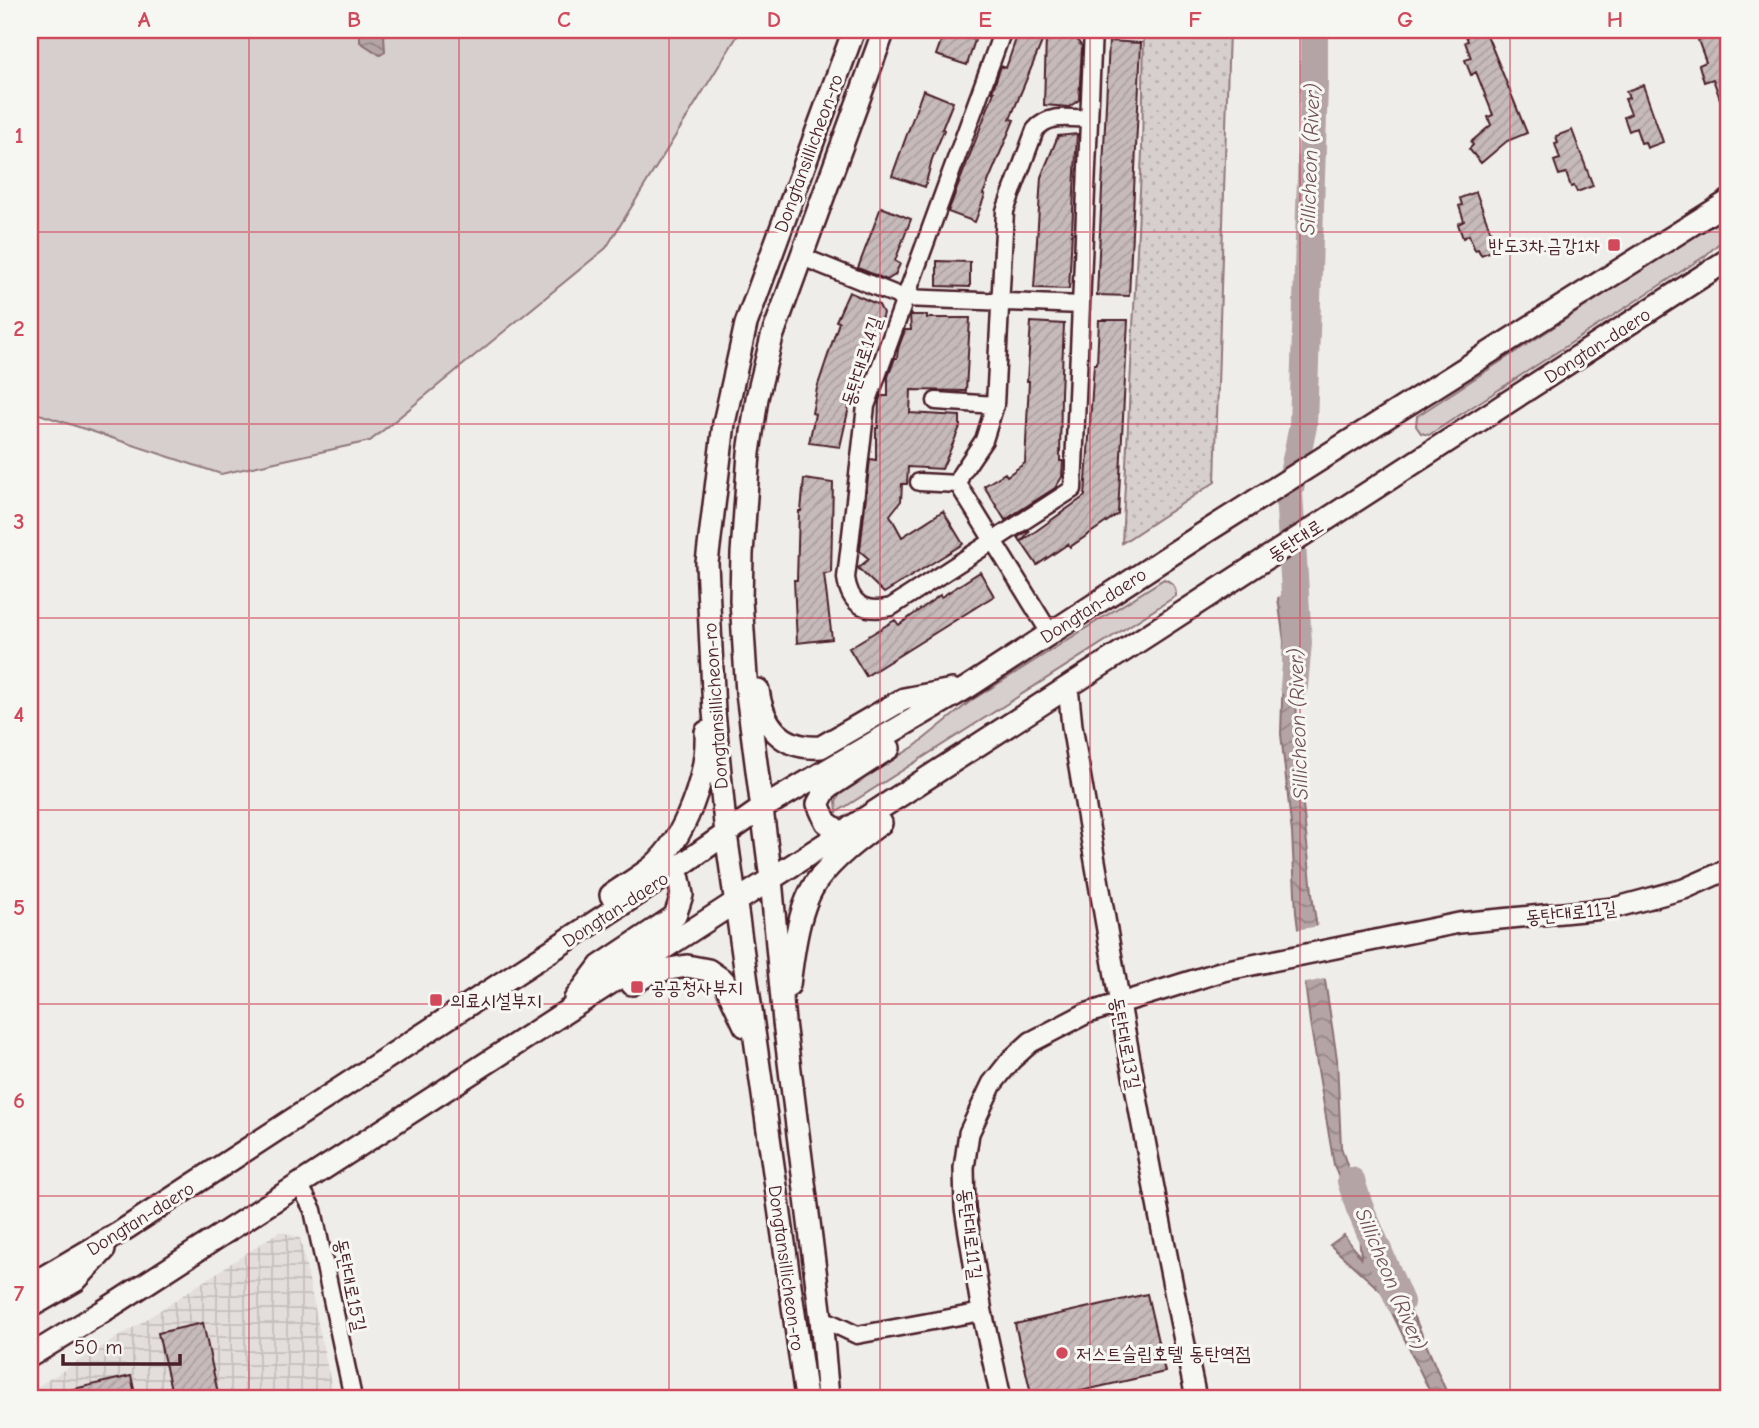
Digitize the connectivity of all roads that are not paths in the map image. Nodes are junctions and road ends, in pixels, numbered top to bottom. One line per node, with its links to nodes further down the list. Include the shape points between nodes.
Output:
1 (854, 30): 20 (main road, Dongtansillicheon-ro, via 746,324 733,377 707,563)
2 (884, 30): 7 (main road, Dongtansillicheon-ro)
3 (1003, 30): 9 (street, 동탄대로14길)
4 (1093, 30): 5 (street, 동탄대로14길)
5 (1089, 119): 10 (street, via 1051,118 1035,130 1005,211); 11 (street, 동탄대로14길)
6 (1729, 201): 19 (main road, Dongtan-daero)
7 (800, 256): 9 (street); 18 (main road, Dongtansillicheon-ro, via 757,398)
8 (1729, 259): 14 (main road, Dongtan-daero)
9 (904, 298): 10 (street); 17 (street, 동탄대로14길, via 866,407 848,589 863,607 891,607)
10 (1001, 302): 11 (street); 13 (street)
11 (1081, 305): 17 (street, 동탄대로14길, via 1073,489)
12 (936, 401): 13 (street)
13 (995, 405): 16 (street, via 984,440)
14 (1394, 476): 22 (main road, 동탄대로)
15 (919, 482): 16 (street)
16 (958, 484): 17 (street)
17 (993, 541): 19 (street)
18 (742, 554): 21 (main road, via 752,586 761,709 790,744 821,747 904,699); 24 (main road, Dongtansillicheon-ro, via 743,647)
19 (1050, 634): 21 (main road, Dongtan-daero)
20 (709, 639): 25 (main road, Dongtansillicheon-ro); 31 (main road, via 704,683 706,746 695,801 654,866 593,908)
21 (968, 687): 24 (main road, Dongtan-daero); 26 (main road, via 917,730 826,789 818,804 825,822)
22 (1068, 687): 23 (main road); 32 (street, 동탄대로13길)
23 (986, 740): 26 (main road); 34 (main road, via 850,846 816,883 799,924)
24 (761, 809): 25 (main road, Dongtan-daero); 29 (main road, Dongtansillicheon-ro)
25 (726, 834): 28 (main road, Dongtan-daero); 30 (main road, Dongtansillicheon-ro)
26 (841, 834): 29 (main road)
27 (1729, 869): 32 (street, 동탄대로11길, via 1684,889 1614,908 1408,932 1223,971)
28 (670, 873): 31 (main road, Dongtan-daero); 33 (main road, via 679,879 682,895 674,916 600,966)
29 (771, 879): 30 (main road); 34 (main road, Dongtansillicheon-ro)
30 (737, 901): 33 (main road); 35 (main road, Dongtansillicheon-ro)
31 (545, 955): 37 (main road, Dongtan-daero)
32 (1118, 1002): 40 (street, 동탄대로11길, via 1031,1042 992,1084 979,1109 970,1133 964,1181); 47 (street, 동탄대로13길)
33 (566, 1012): 35 (main road, via 607,998 652,972 687,966 708,970 724,981); 36 (main road)
34 (784, 1022): 41 (main road, Dongtansillicheon-ro)
35 (755, 1054): 44 (main road, Dongtansillicheon-ro)
36 (299, 1184): 42 (main road); 43 (street, 동탄대로15길, via 313,1210)
37 (119, 1233): 38 (main road, Dongtan-daero); 39 (main road, via 75,1281)
38 (30, 1285)
39 (30, 1307)
40 (982, 1312): 41 (street, via 857,1335); 46 (street, 동탄대로11길)
41 (821, 1318): 45 (main road, Dongtansillicheon-ro)
42 (30, 1356)
43 (354, 1398)
44 (806, 1398)
45 (828, 1398)
46 (1001, 1398)
47 (1196, 1398)

